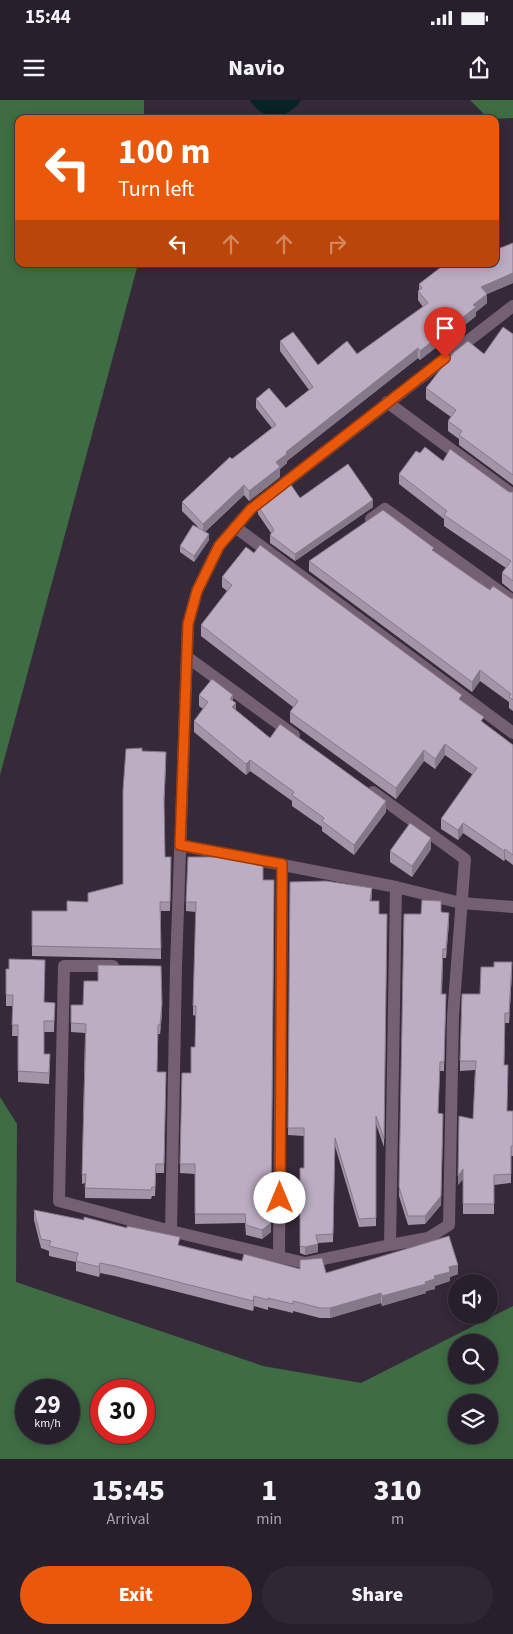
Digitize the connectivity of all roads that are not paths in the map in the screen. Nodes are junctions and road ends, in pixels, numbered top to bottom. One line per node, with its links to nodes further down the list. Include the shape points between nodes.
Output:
1 (510, 314): 2 (street)
2 (387, 402): 3 (street); 5 (street, via 251,509)
3 (513, 495)
4 (360, 526): 6 (street, via 385,509)
5 (235, 527): 7 (street, via 219,546 197,591 188,624); 8 (street, via 299,568)
6 (513, 601)
7 (187, 656): 9 (street); 11 (street)
8 (513, 733)
9 (306, 744)
10 (362, 784): 14 (street, via 465,860)
11 (180, 845): 12 (street); 17 (street, via 171,967)
12 (282, 864): 13 (street); 19 (street)
13 (396, 887): 14 (street); 18 (street)
14 (461, 903): 15 (street); 18 (street, via 453,1016 449,1226 428,1238)
15 (513, 907)
16 (129, 966): 17 (street, via 64,966 59,1201)
17 (171, 1231): 19 (street)
18 (390, 1245): 19 (street, via 305,1262)
19 (279, 1256)

